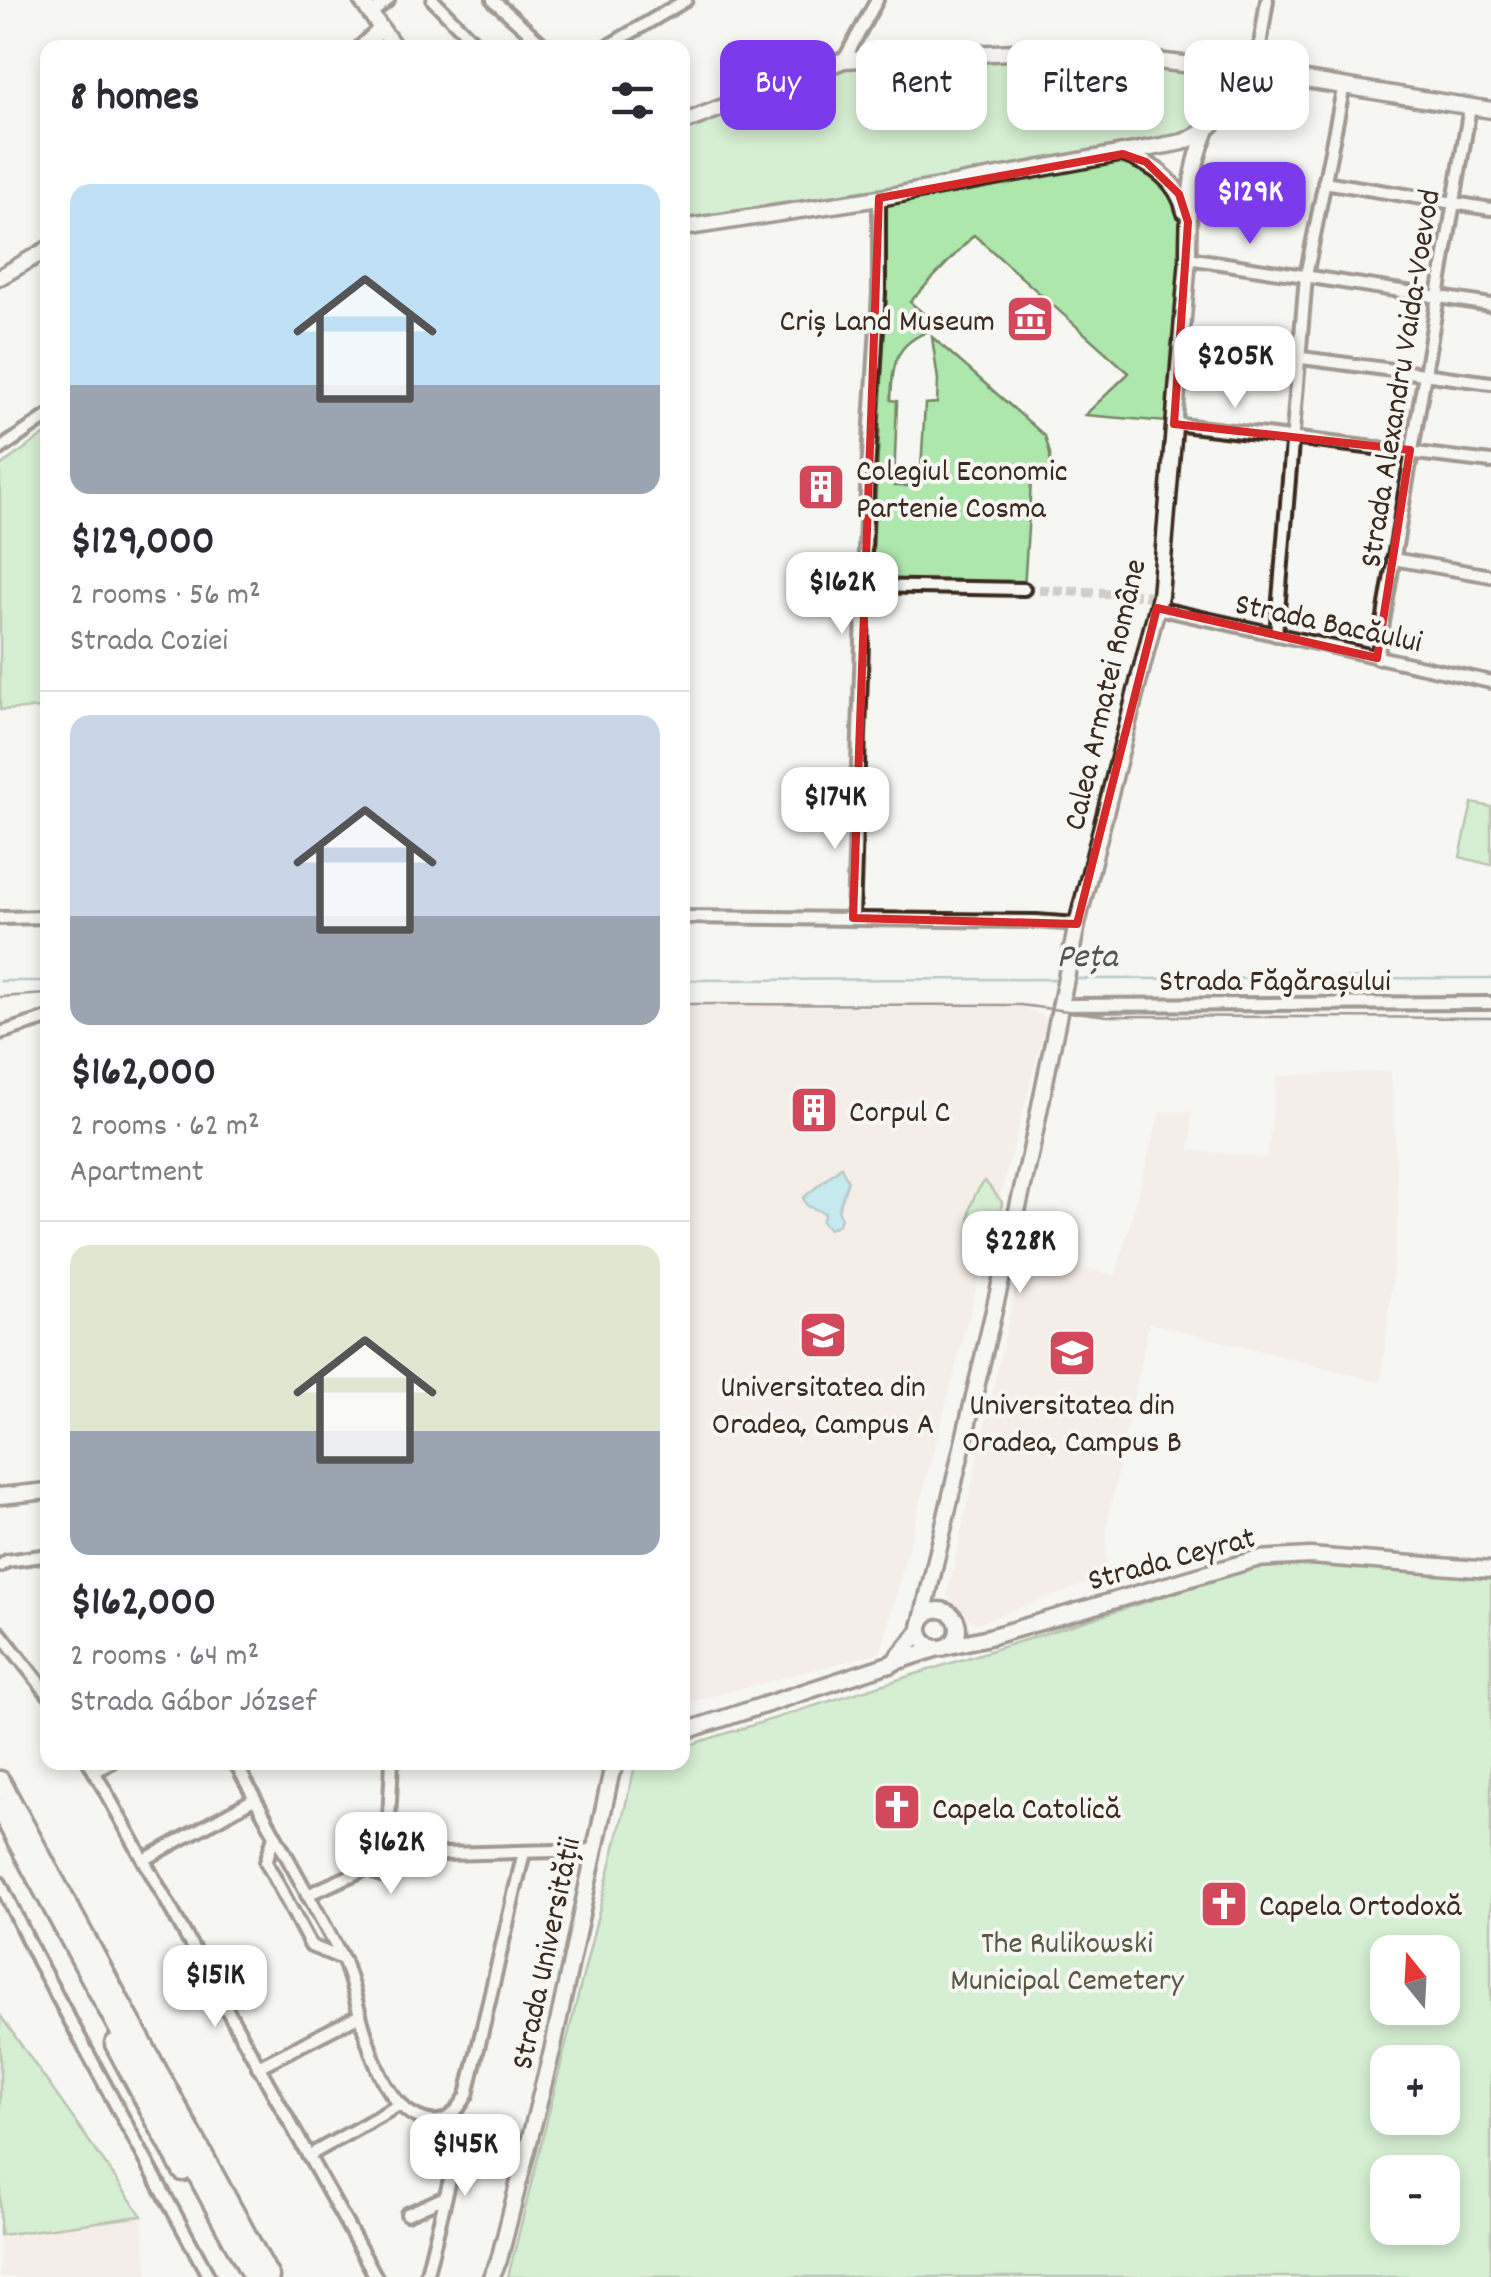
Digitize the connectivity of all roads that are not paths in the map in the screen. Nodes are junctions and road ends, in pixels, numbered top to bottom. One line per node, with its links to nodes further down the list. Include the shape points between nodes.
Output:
1 (361, 0): 8 (main road)
2 (388, 0): 8 (street)
3 (433, 0): 12 (street)
4 (493, 0): 13 (street)
5 (686, 0): 14 (street)
6 (878, 0): 16 (street)
7 (1267, 0): 15 (street)
8 (371, 14): 9 (main road)
9 (382, 29): 10 (main road); 11 (main road)
10 (370, 40)
11 (389, 40)
12 (472, 40)
13 (538, 40)
14 (618, 40)
15 (1261, 40)
16 (844, 60): 17 (main road, via 1056,50); 22 (main road)
17 (1184, 64)
18 (1309, 81): 19 (main road)
19 (1344, 86): 20 (main road); 26 (street)
20 (1470, 107): 21 (main road); 28 (street, Strada Alexandru Vaida-Voevod)
21 (1491, 110)
22 (690, 120)
23 (1208, 130): 24 (main road)
24 (1206, 132): 25 (main road); 30 (main road, Calea Armatei Române)
25 (1124, 154): 27 (main road); 30 (main road, via 1172,184)
26 (1324, 182): 28 (street); 34 (street)
27 (879, 198): 31 (main road); 50 (street)
28 (1452, 202): 29 (street); 36 (street, Strada Alexandru Vaida-Voevod)
29 (1491, 209)
30 (1188, 222): 33 (main road, Calea Armatei Române)
31 (690, 227)
32 (40, 254): 35 (main road)
33 (1188, 258): 34 (street); 38 (main road, Calea Armatei Române)
34 (1306, 276): 36 (street); 39 (street)
35 (0, 277)
36 (1437, 297): 37 (street); 40 (street, Strada Alexandru Vaida-Voevod)
37 (1491, 305)
38 (1181, 342): 39 (street); 43 (main road, Calea Armatei Române)
39 (1300, 357): 40 (street); 44 (street)
40 (1425, 372): 41 (street); 46 (street, Strada Alexandru Vaida-Voevod)
41 (1491, 383)
42 (40, 422): 45 (street)
43 (1174, 424): 44 (street); 52 (main road, Calea Armatei Române)
44 (1291, 437): 46 (street); 53 (street)
45 (0, 449)
46 (1410, 450): 47 (street); 48 (street, Strada Alexandru Vaida-Voevod)
47 (1491, 462)
48 (1392, 559): 49 (street); 54 (street, Strada Alexandru Vaida-Voevod)
49 (1491, 576)
50 (863, 586): 51 (street); 59 (street)
51 (1024, 589)
52 (1157, 608): 53 (street, Strada Bacăului); 60 (main road, Calea Armatei Române)
53 (1276, 636): 54 (street, Strada Bacăului)
54 (1377, 658): 55 (street, Strada Bacăului)
55 (1491, 682)
56 (40, 917): 58 (street)
57 (690, 917): 59 (street)
58 (0, 918)
59 (852, 918): 60 (street)
60 (1077, 924): 61 (main road, Calea Armatei Române)
61 (1060, 1001): 62 (street, Strada Făgărașului); 70 (main road)
62 (1491, 1003)
63 (40, 1021): 64 (street)
64 (0, 1035)
65 (40, 1492): 66 (main road)
66 (0, 1496)
67 (40, 1556): 68 (street)
68 (0, 1566)
69 (1491, 1570): 74 (main road, Strada Ceyrat, via 1310,1556 1256,1559)
70 (930, 1584): 71 (main road); 72 (main road)
71 (950, 1614): 72 (main road, via 932,1611); 74 (main road); 75 (main road, via 959,1631)
72 (921, 1626): 75 (main road, via 926,1643); 76 (main road)
73 (0, 1633): 77 (street)
74 (988, 1638): 75 (main road, Strada Ceyrat)
75 (943, 1647): 76 (main road)
76 (890, 1666): 78 (main road)
77 (40, 1679)
78 (690, 1729)
79 (94, 1770): 91 (street)
80 (238, 1770): 84 (street)
81 (392, 1770): 87 (street)
82 (612, 1770): 88 (main road, Strada Universității)
83 (0, 1780): 95 (highway)
84 (254, 1799): 86 (street); 91 (street)
85 (0, 1809): 95 (highway)
86 (274, 1836): 94 (street); 96 (street, via 266,1862 311,1946)
87 (388, 1838): 90 (street); 92 (street, via 373,1844)
88 (595, 1850): 89 (street); 111 (main road, Strada Universității)
89 (524, 1852): 90 (street); 100 (street, via 467,2095)
90 (406, 1855): 92 (street, via 396,1875 382,1876)
91 (144, 1860): 98 (street)
92 (370, 1866): 94 (street)
93 (0, 1883): 104 (street)
94 (307, 1895): 96 (street)
95 (67, 1918): 105 (highway, via 77,1969); 106 (highway); 107 (highway); 108 (highway, via 91,1936)
96 (343, 1959): 97 (street)
97 (360, 2014): 98 (street); 99 (street, via 373,2059)
98 (258, 2067): 101 (street)
99 (400, 2104): 100 (street, via 414,2116); 101 (street)
100 (444, 2121): 102 (street, via 455,2152)
101 (308, 2156): 109 (street)
102 (445, 2196): 103 (street); 110 (street)
103 (407, 2214)
104 (209, 2277)
105 (240, 2277)
106 (253, 2277)
107 (269, 2277)
108 (281, 2277)
109 (376, 2277)
110 (426, 2277)
111 (494, 2277)

